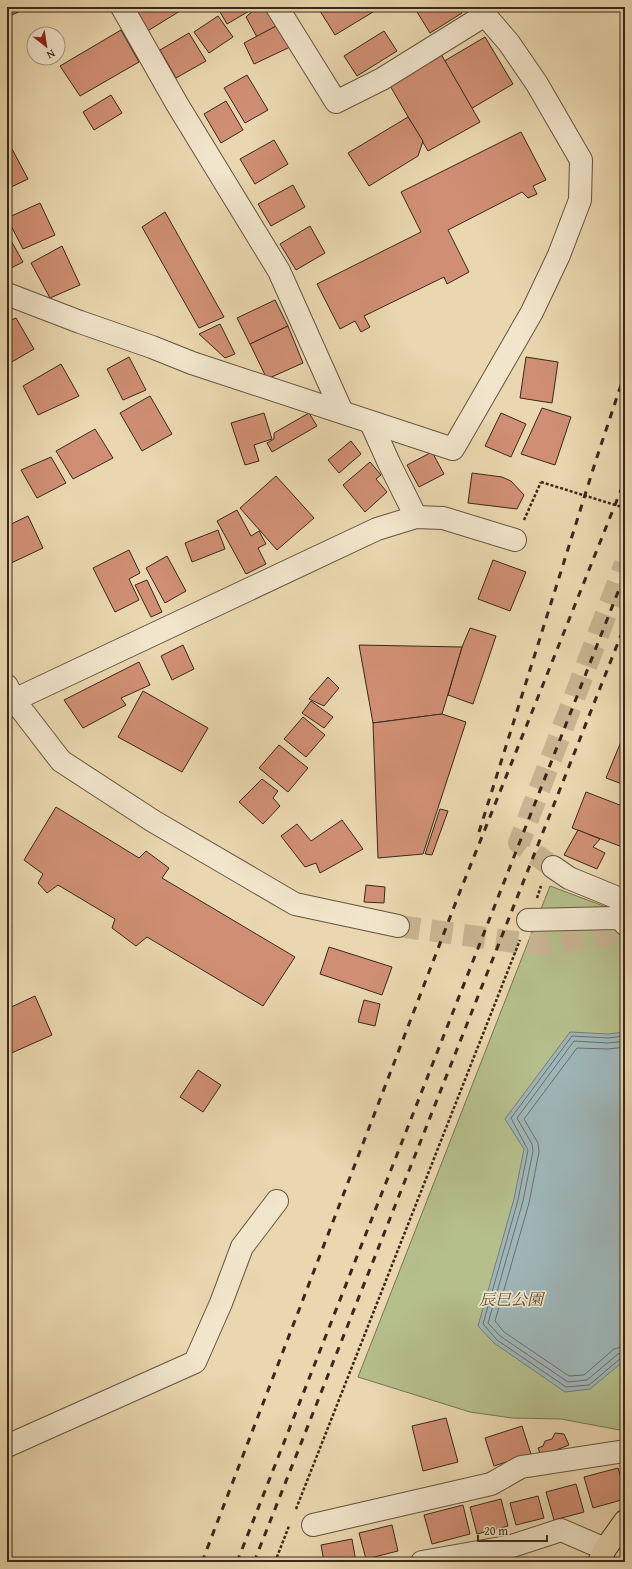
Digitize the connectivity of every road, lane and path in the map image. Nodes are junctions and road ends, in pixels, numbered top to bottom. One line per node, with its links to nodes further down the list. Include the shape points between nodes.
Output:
1 (122, 7): 5 (street, via 177,104 279,271)
2 (278, 7): 3 (street, via 336,102 382,79)
3 (485, 10): 6 (street, via 537,84 581,160 580,200 559,255 532,312 453,449)
4 (7, 294): 5 (street, via 192,363)
5 (342, 412): 6 (street)
6 (371, 423): 8 (street)
7 (625, 508): 9 (path, bridge, via 541,482)
8 (416, 517): 9 (street, via 443,518); 10 (street, via 377,529)
9 (515, 540)
10 (9, 696): 15 (street, via 61,761 160,825 295,904)
11 (553, 867): 12 (street, via 569,878); 13 (path, via 543,882)
12 (625, 901)
13 (528, 920): 14 (street, via 616,918); 19 (path)
14 (625, 924)
15 (398, 926)
16 (277, 1201): 17 (street, via 242,1247 195,1362)
17 (7, 1445)
18 (625, 1451): 22 (street, via 521,1467 492,1484)
19 (294, 1514)
20 (291, 1521): 24 (path)
21 (625, 1521): 23 (main road)
22 (313, 1525)
23 (602, 1555): 25 (street, via 561,1530 512,1546)
24 (275, 1562)
25 (422, 1562)

